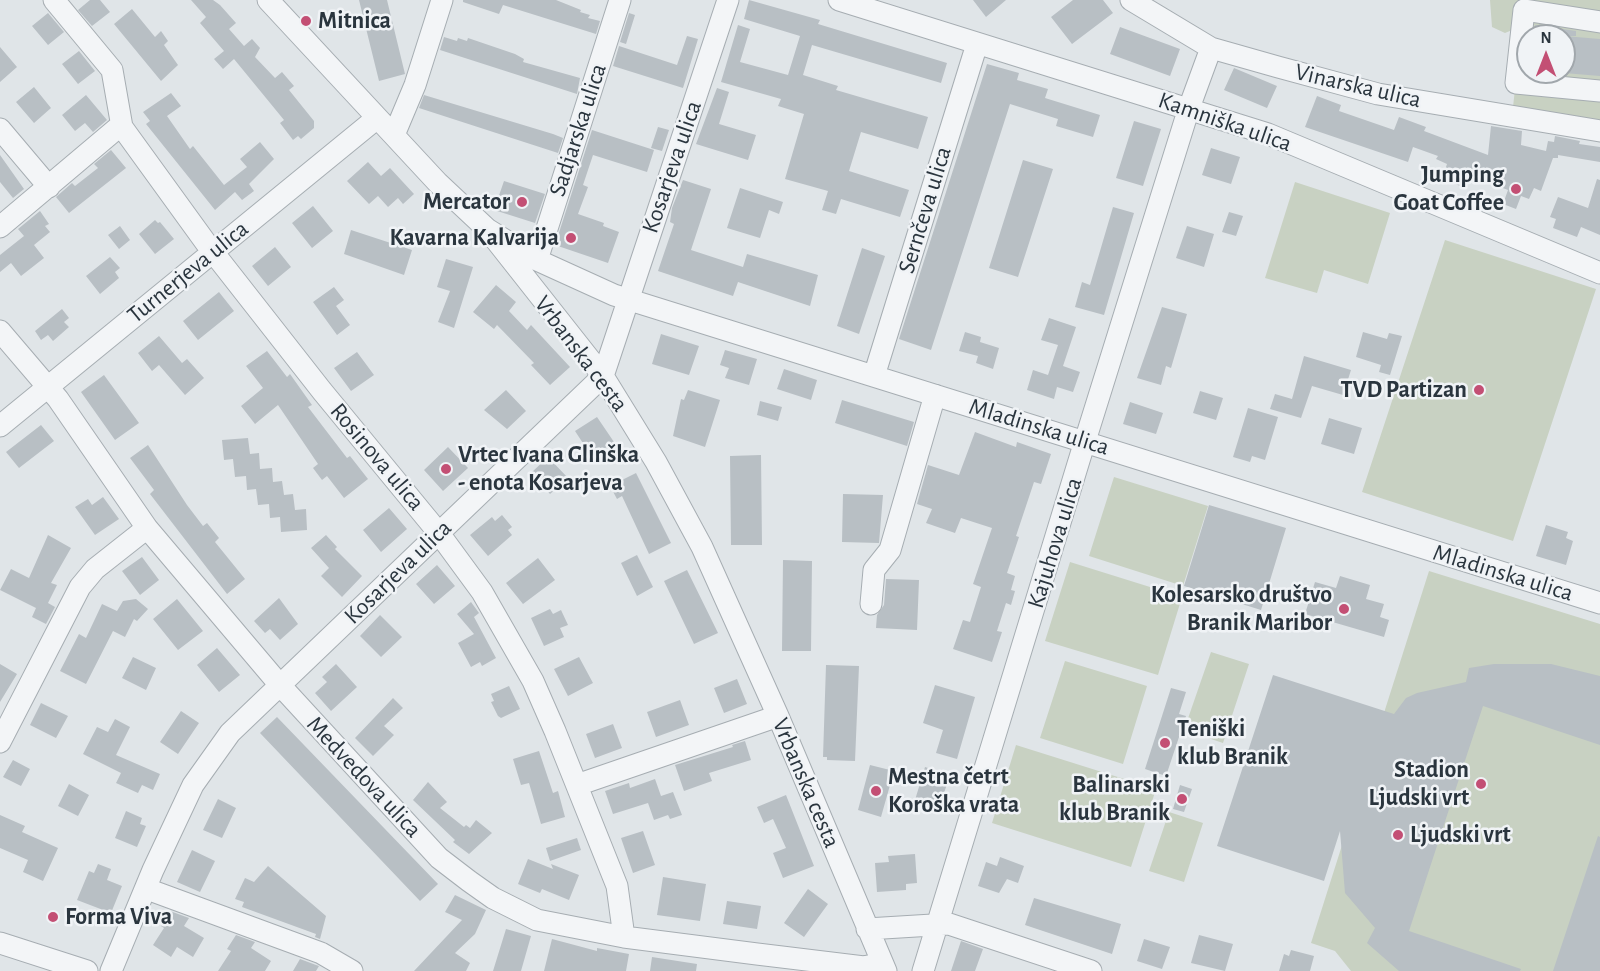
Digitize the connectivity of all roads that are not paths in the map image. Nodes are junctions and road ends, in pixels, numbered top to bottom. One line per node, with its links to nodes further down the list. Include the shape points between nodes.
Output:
1 (54, 0): 14 (street, Rosinova ulica, via 112,70)
2 (268, 0): 13 (street, Vrbanska cesta)
3 (442, 0): 17 (street, via 415,85)
4 (621, 0): 22 (street, Sadjarska ulica)
5 (728, 0): 24 (street, Kosarjeva ulica)
6 (839, 0): 9 (street, Kamniška ulica)
7 (1131, 0): 10 (street, Vinarska ulica)
8 (1600, 22): 11 (street, via 1524,10 1516,83)
9 (977, 44): 12 (street, Kamniška ulica); 27 (street, Sernčeva ulica)
10 (1211, 48): 12 (street, Kajuhova ulica); 16 (street, Vinarska ulica, via 1378,94)
11 (1600, 91)
12 (1189, 108): 23 (street, Kamniška ulica, via 1268,134); 31 (street, Kajuhova ulica)
13 (377, 118): 17 (street, Vrbanska cesta); 21 (street, Turnerjeva ulica)
14 (121, 125): 18 (street); 21 (street, Rosinova ulica)
15 (0, 129): 18 (street)
16 (1600, 131)
17 (394, 135): 20 (street, Vrbanska cesta)
18 (49, 187): 19 (street)
19 (0, 227)
20 (487, 229): 22 (street, Mladinska ulica); 26 (street, Vrbanska cesta)
21 (214, 252): 28 (street, Turnerjeva ulica); 33 (street, Rosinova ulica)
22 (537, 260): 24 (street, Mladinska ulica)
23 (1600, 273)
24 (628, 299): 26 (street, Kosarjeva ulica); 27 (street, Mladinska ulica)
25 (0, 331): 28 (street, Medvedova ulica)
26 (603, 376): 33 (street, Kosarjeva ulica); 37 (street, Vrbanska cesta, via 702,547)
27 (874, 376): 29 (street, Mladinska ulica)
28 (47, 386): 30 (street, Turnerjeva ulica); 32 (street, Medvedova ulica)
29 (935, 395): 31 (street, Mladinska ulica); 35 (street, via 890,550 874,570)
30 (0, 426)
31 (1085, 441): 34 (street, Mladinska ulica); 41 (street, Kajuhova ulica)
32 (147, 528): 36 (street, Medvedova ulica); 38 (street, via 95,569 80,586)
33 (438, 532): 36 (street, Kosarjeva ulica); 39 (street, Rosinova ulica, via 504,627 533,681)
34 (1600, 603)
35 (872, 604)
36 (279, 684): 40 (street, Kosarjeva ulica, via 230,733 193,785); 43 (street, Medvedova ulica, via 439,858 469,881 537,920)
37 (778, 716): 39 (street); 42 (street, Vrbanska cesta)
38 (0, 742)
39 (578, 785): 43 (street, Rosinova ulica, via 617,886)
40 (147, 889): 47 (street, Kosarjeva ulica); 48 (street, via 321,953)
41 (937, 924): 42 (street); 49 (street, Kajuhova ulica); 50 (street, via 949,924)
42 (867, 929): 45 (street, Vrbanska cesta)
43 (624, 937): 45 (street, Medvedova ulica, via 840,965)
44 (0, 943): 46 (street)
45 (884, 967)
46 (87, 971)
47 (111, 971)
48 (352, 971)
49 (923, 971)
50 (1091, 971)

